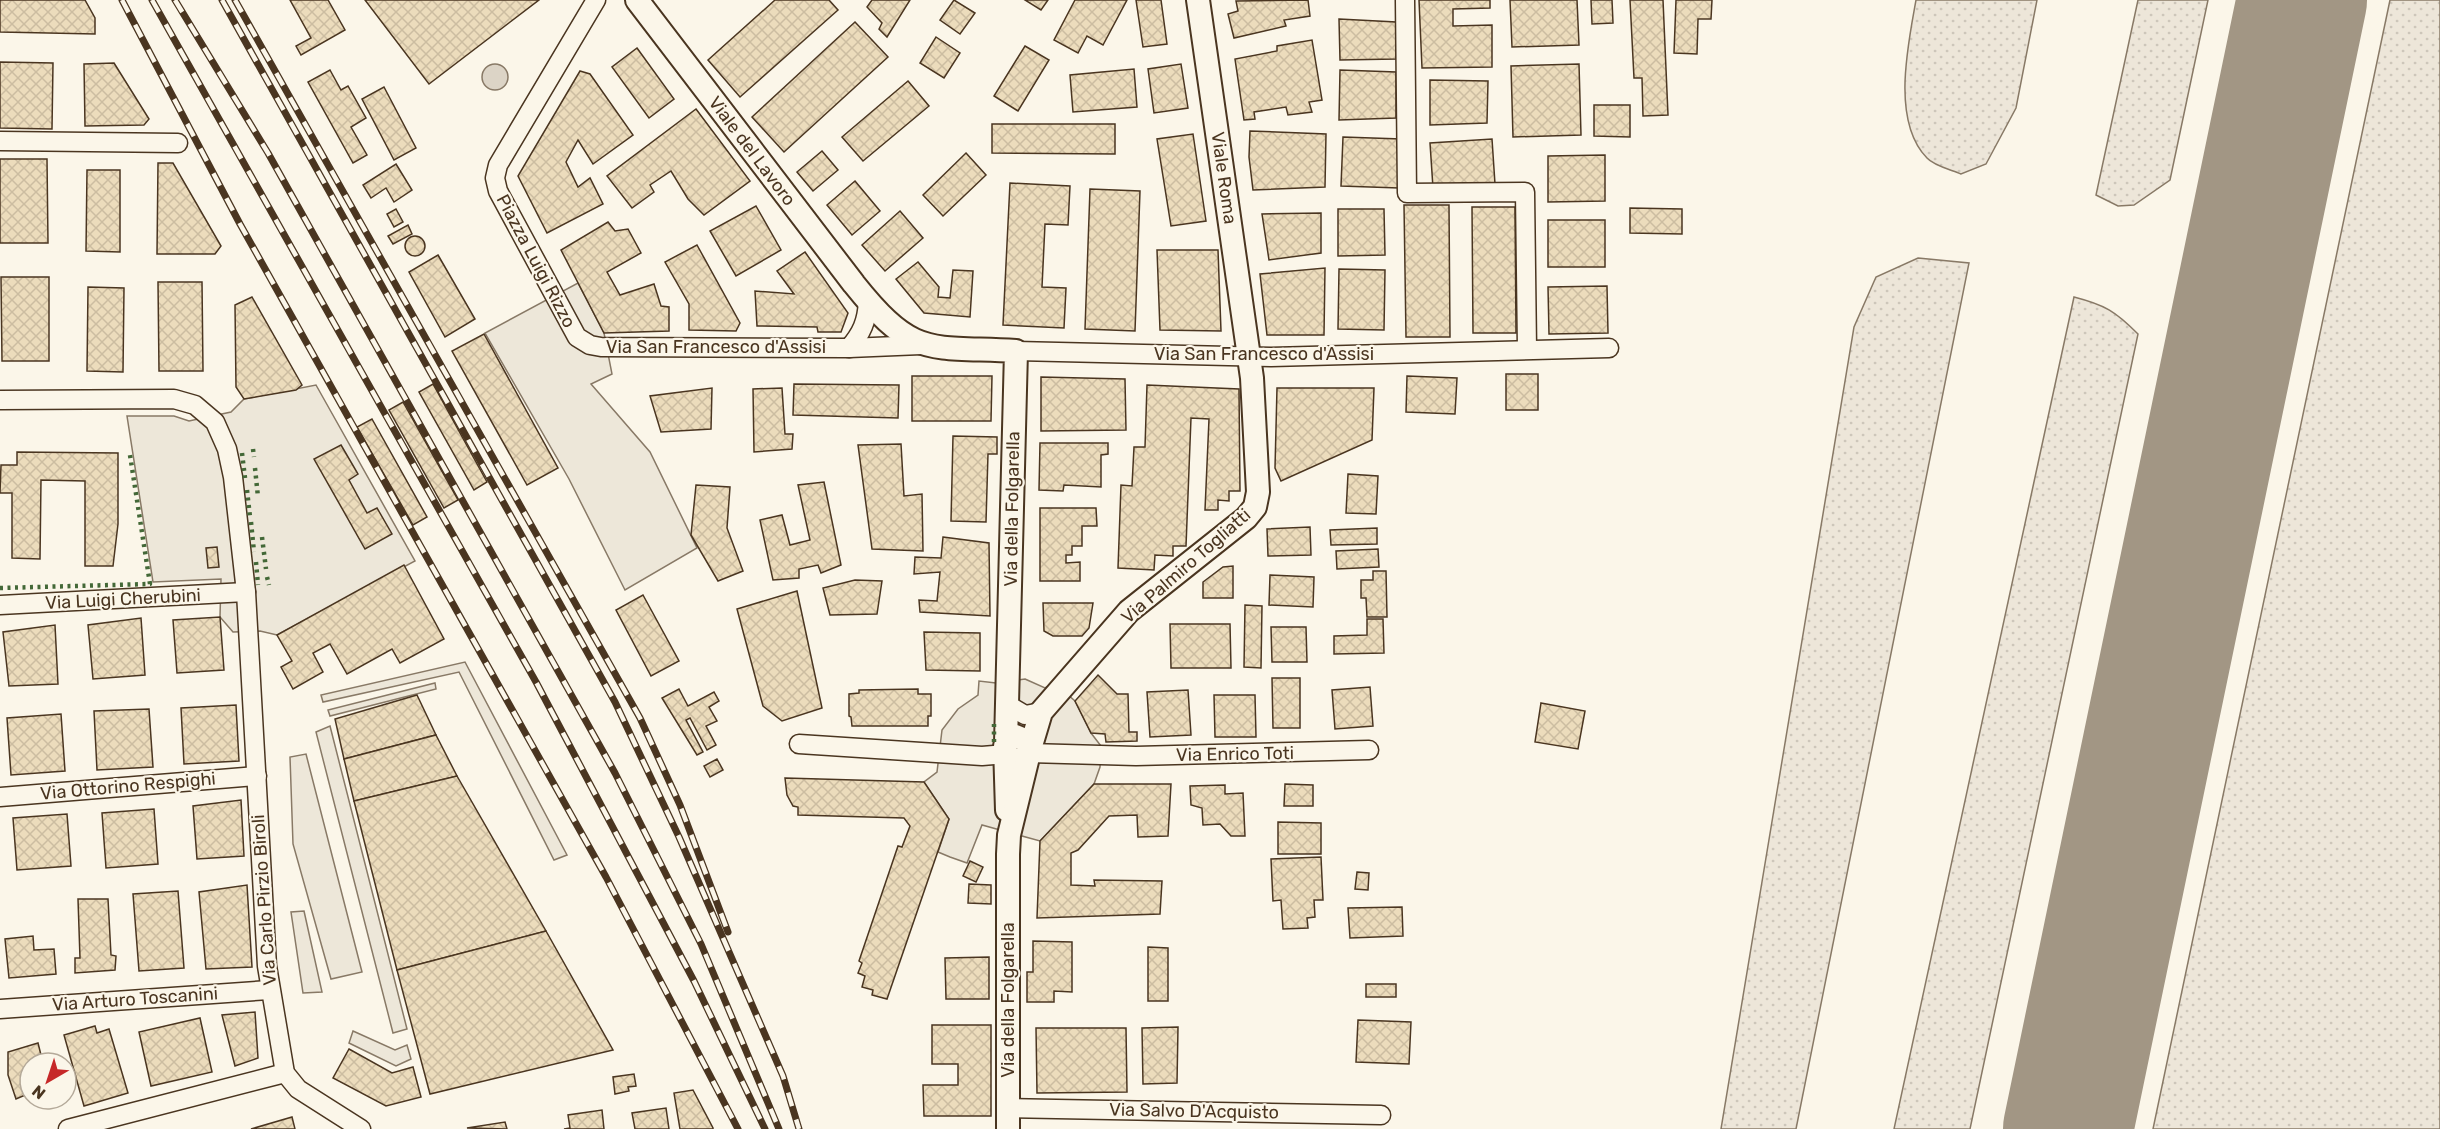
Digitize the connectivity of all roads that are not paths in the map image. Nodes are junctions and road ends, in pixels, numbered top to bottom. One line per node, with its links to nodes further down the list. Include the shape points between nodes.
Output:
1 (596, 0): 8 (street, Piazza Luigi Rizzo, via 498,165 495,178 498,191 572,330)
2 (637, 0): 7 (street, Viale del Lavoro)
3 (1198, 0): 14 (street, Viale Roma)
4 (1405, 0): 12 (street, via 1407,193 1525,192)
5 (0, 141): 6 (street)
6 (178, 143)
7 (868, 301): 9 (street, Via San Francesco d'Assisi, via 904,336); 10 (street, Via San Francesco d'Assisi, via 867,319 860,336)
8 (584, 342): 10 (street, Via San Francesco d'Assisi, via 601,347)
9 (921, 345): 10 (street, Via San Francesco d'Assisi); 13 (street, Via San Francesco d'Assisi)
10 (849, 348)
11 (1609, 348): 12 (street, Via San Francesco d'Assisi)
12 (1527, 349): 14 (street, Via San Francesco d'Assisi)
13 (1016, 351): 14 (street, Via San Francesco d'Assisi); 18 (street, Via della Folgarella)
14 (1249, 356): 19 (street, Via Palmiro Togliatti, via 1258,492 1255,507 1129,611)
15 (4, 397): 16 (street, Via Carlo Pirzio Biroli, via 174,399 204,411 223,438 233,477)
16 (246, 592): 17 (street, Via Luigi Cherubini); 24 (street, Via Carlo Pirzio Biroli)
17 (0, 605)
18 (1008, 705): 19 (street, via 1025,715); 21 (street, Via della Folgarella)
19 (1041, 712): 23 (street)
20 (799, 744): 21 (street, via 982,756)
21 (1006, 748): 23 (street, via 1015,761 1023,760); 26 (street, Via della Folgarella)
22 (1369, 750): 23 (street, Via Enrico Toti, via 1101,756)
23 (1029, 751): 26 (street)
24 (257, 776): 25 (street, Via Ottorino Respighi); 27 (street, Via Carlo Pirzio Biroli)
25 (0, 797)
26 (1009, 835): 31 (street, Via della Folgarella)
27 (269, 990): 28 (street, Via Arturo Toscanini); 29 (street, Via Carlo Pirzio Biroli)
28 (0, 1009)
29 (285, 1073): 33 (street); 34 (street, via 298,1089)
30 (1381, 1115): 32 (street, Via Salvo D'Acquisto)
31 (1008, 1119): 32 (street, Via Salvo D'Acquisto)
32 (1264, 1121)
33 (68, 1129)
34 (361, 1129)

